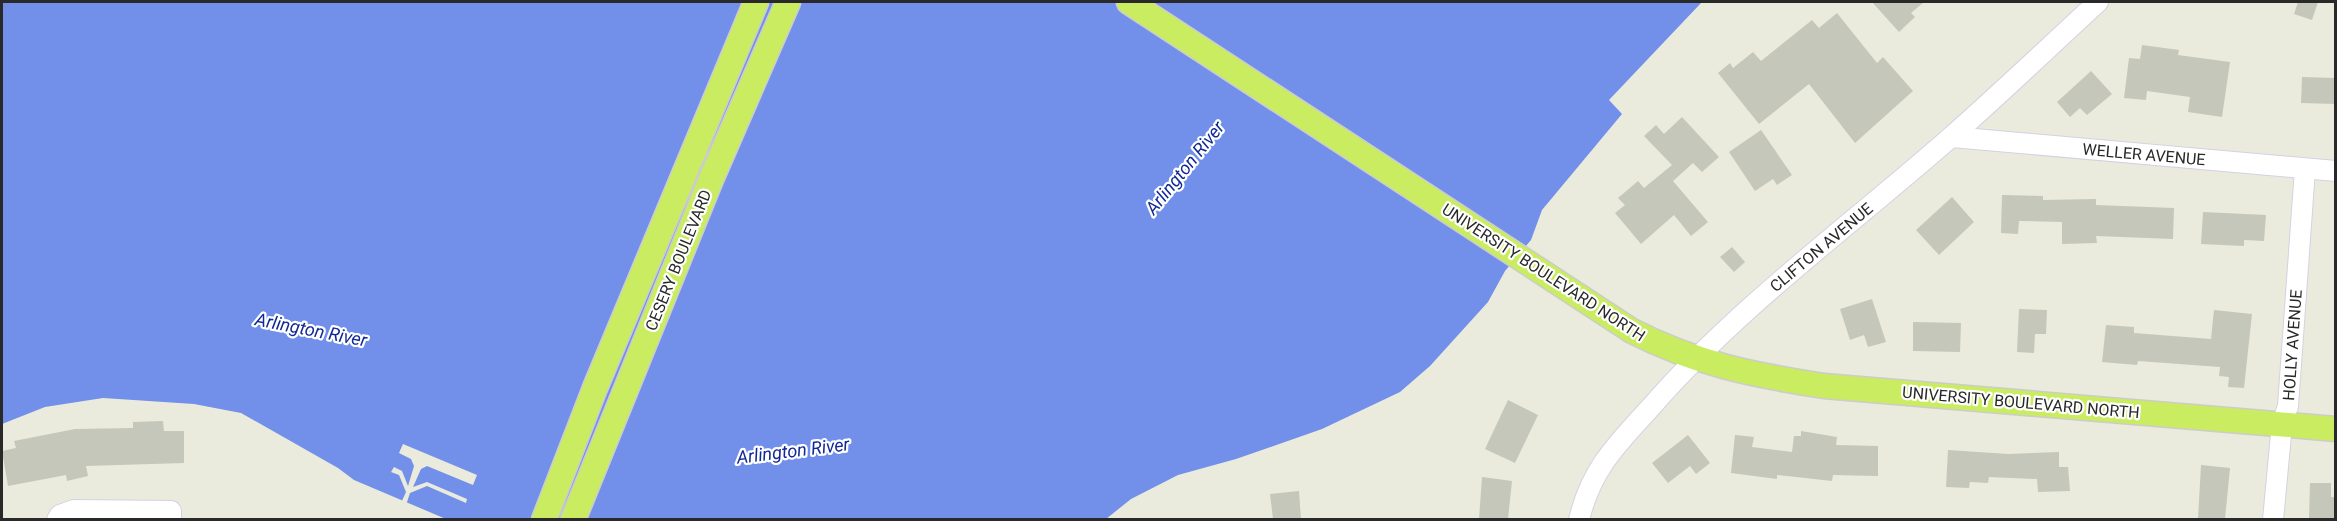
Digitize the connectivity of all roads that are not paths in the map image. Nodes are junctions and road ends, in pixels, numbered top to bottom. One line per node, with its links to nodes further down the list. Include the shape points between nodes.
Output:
1 (756, 2): 13 (main road, CESERY BOULEVARD)
2 (788, 2): 14 (main road, CESERY BOULEVARD)
3 (1129, 2): 8 (main road, UNIVERSITY BOULEVARD NORTH, via 1632,331)
4 (2098, 2): 5 (street, CLIFTON AVENUE)
5 (1952, 136): 6 (street, WELLER AVENUE); 8 (street, CLIFTON AVENUE, via 1788,273)
6 (2305, 169): 7 (street, WELLER AVENUE); 9 (street, HOLLY AVENUE, via 2288,406)
7 (2336, 171)
8 (1695, 358): 9 (main road, UNIVERSITY BOULEVARD NORTH, via 1750,375 1824,386); 15 (street, CLIFTON AVENUE, via 1607,456 1585,492)
9 (2282, 424): 10 (main road, UNIVERSITY BOULEVARD NORTH); 16 (street, HOLLY AVENUE)
10 (2336, 429)
11 (57, 519): 12 (street, via 75,510 171,510)
12 (171, 519)
13 (544, 519)
14 (573, 519)
15 (1579, 519)
16 (2273, 519)

